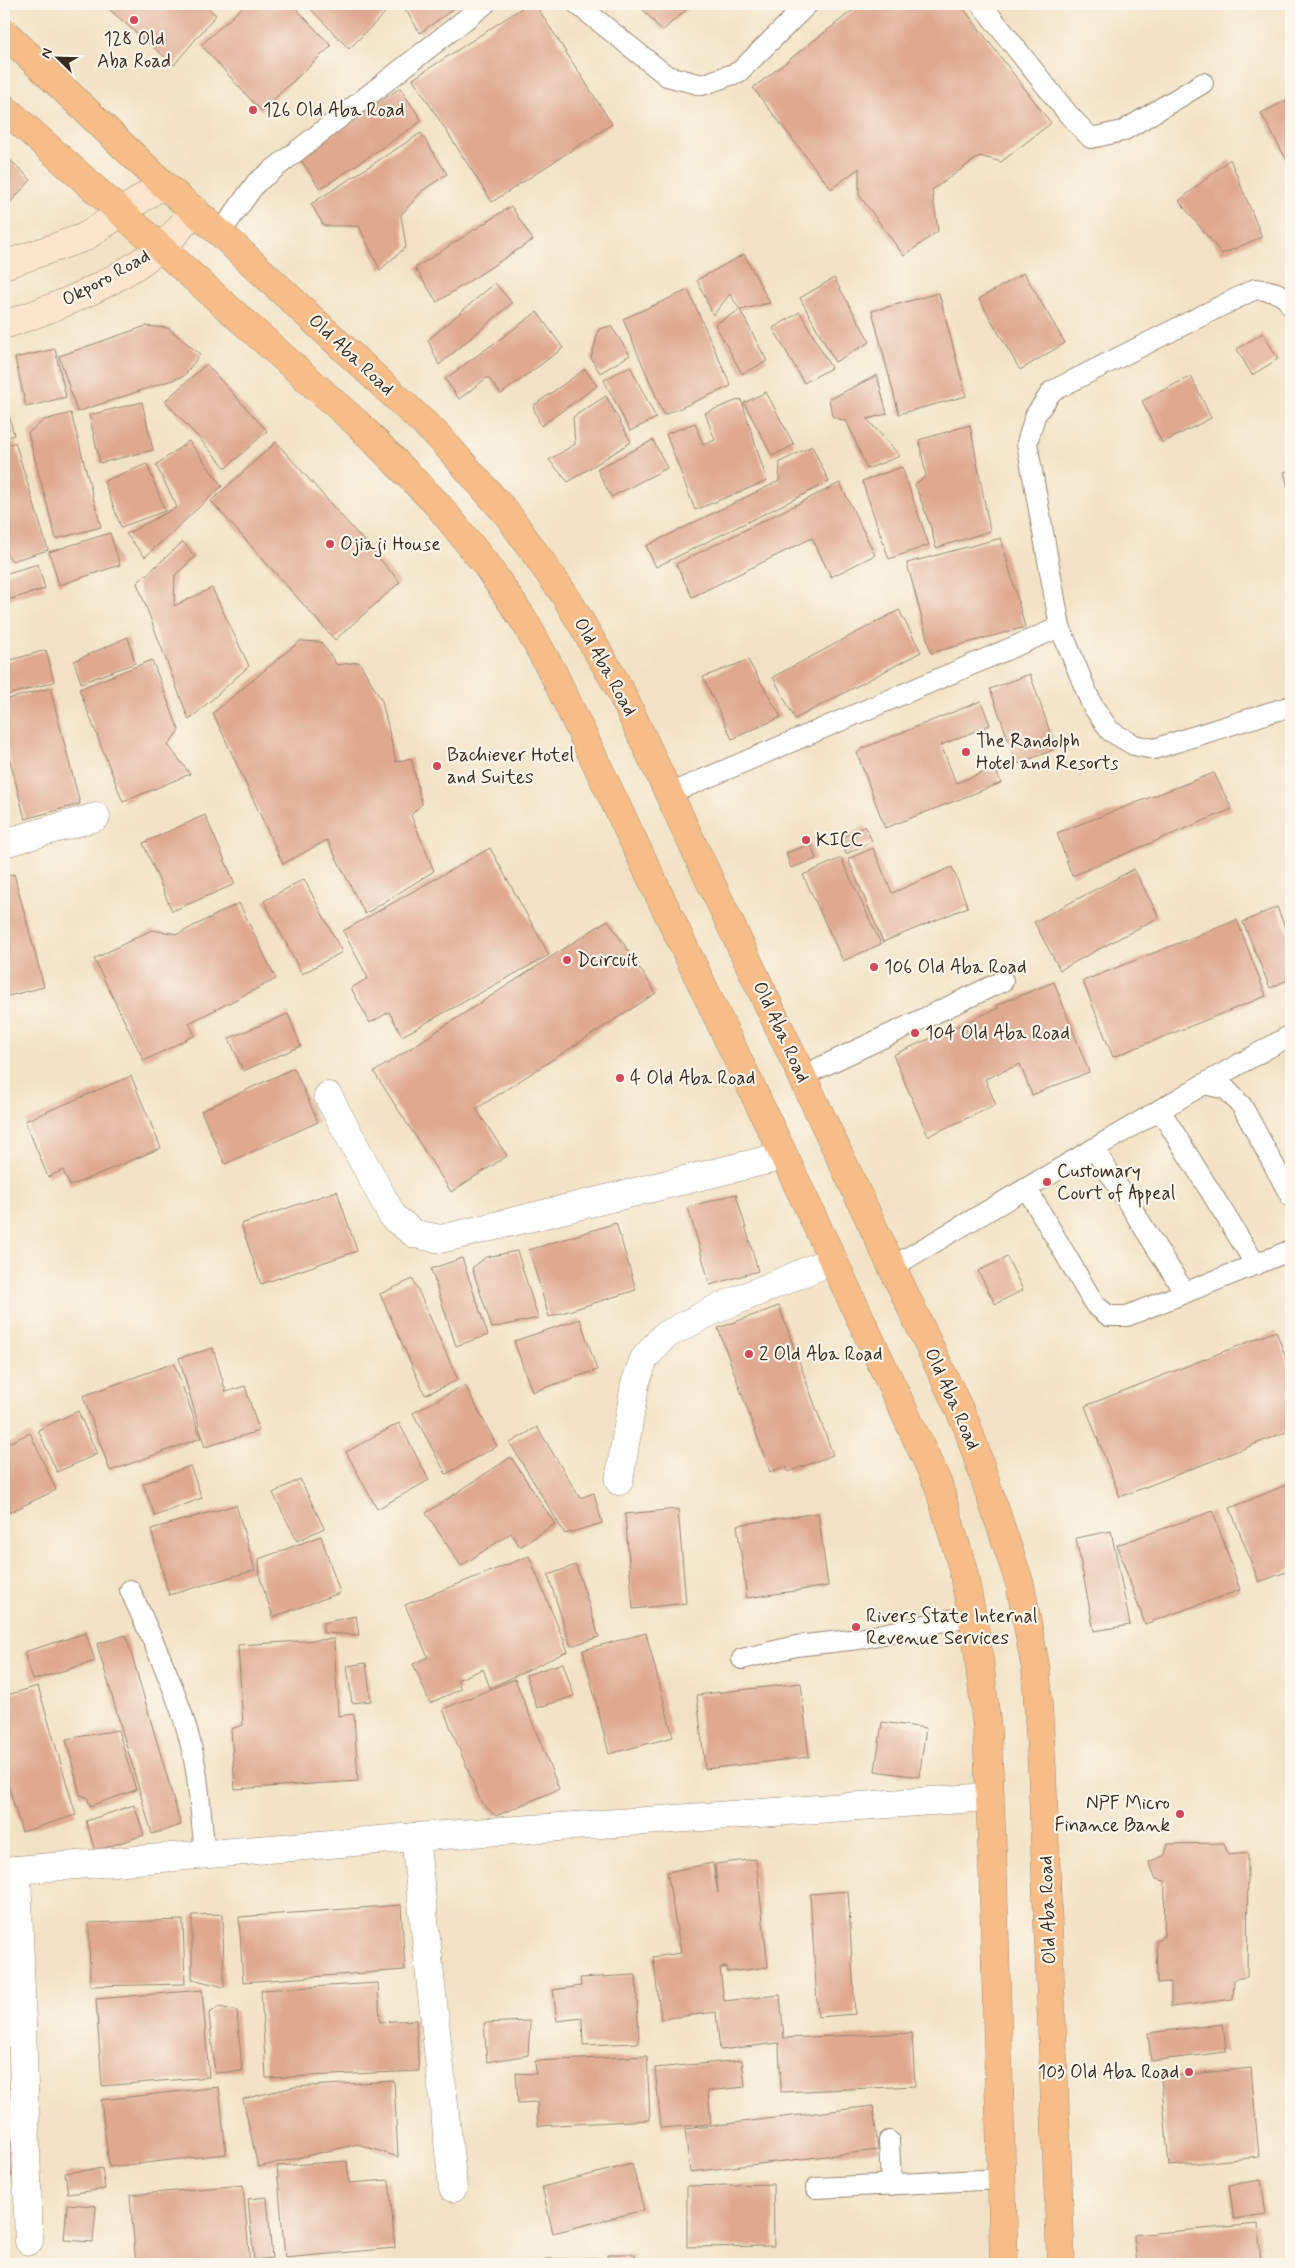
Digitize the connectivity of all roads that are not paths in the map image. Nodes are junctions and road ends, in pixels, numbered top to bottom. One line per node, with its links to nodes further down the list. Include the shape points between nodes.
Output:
1 (485, 4): 11 (lane, via 256,183)
2 (577, 4): 3 (lane, via 667,76 702,85 739,72)
3 (808, 4)
4 (981, 4): 6 (lane, via 1068,114 1091,138 1123,131)
5 (4, 32): 8 (main road, Old Aba Road)
6 (1203, 82)
7 (4, 108): 10 (main road)
8 (163, 184): 9 (main road, Old Aba Road); 10 (main road)
9 (195, 210): 11 (main road, Old Aba Road); 12 (main road, Okporo Road)
10 (122, 213): 12 (main road); 13 (main road, via 85,236)
11 (220, 233): 18 (main road, Old Aba Road, via 440,438 508,516 566,597 619,688)
12 (162, 247): 15 (main road, Okporo Road, via 77,297); 28 (main road, via 359,424 438,505 525,622 554,675)
13 (4, 265)
14 (1291, 303): 16 (lane, via 1274,291 1255,289 1052,391 1035,416 1027,443)
15 (4, 324)
16 (1060, 627): 17 (lane, via 1092,705 1110,731 1134,745 1154,748); 18 (lane)
17 (1291, 706)
18 (669, 794): 23 (main road, Old Aba Road)
19 (96, 817): 20 (street)
20 (4, 844)
21 (1002, 981): 23 (lane)
22 (1291, 1034): 24 (lane)
23 (802, 1076): 34 (main road, Old Aba Road)
24 (1204, 1084): 26 (lane); 30 (lane, via 1226,1089 1242,1106)
25 (328, 1096): 28 (street, via 393,1217 415,1234 441,1239)
26 (1160, 1110): 27 (lane); 33 (lane)
27 (1095, 1150): 29 (lane); 35 (lane)
28 (784, 1156): 32 (main road)
29 (1027, 1189): 34 (lane); 35 (lane, via 1095,1305 1109,1316 1127,1316)
30 (1291, 1196)
31 (1291, 1249): 33 (lane)
32 (833, 1260): 36 (street, via 714,1310 664,1336 644,1359 635,1384); 38 (main road, via 938,1484 962,1566)
33 (1256, 1265): 35 (lane)
34 (892, 1267): 51 (main road, Old Aba Road, via 967,1426 1020,1584 1036,1670 1048,1894)
35 (1185, 1293)
36 (619, 1481)
37 (130, 1590): 42 (lane, via 164,1664 182,1715 196,1769)
38 (972, 1615): 39 (lane, via 859,1639 796,1646); 40 (main road, via 987,1728)
39 (742, 1659)
40 (989, 1797): 41 (street); 45 (main road)
41 (414, 1837): 42 (street); 47 (street)
42 (205, 1854): 43 (street)
43 (11, 1870): 49 (street)
44 (889, 2141): 46 (lane)
45 (1002, 2179): 46 (lane); 50 (main road)
46 (891, 2185): 48 (lane)
47 (453, 2188)
48 (816, 2188)
49 (29, 2242)
50 (1004, 2264)
51 (1061, 2264)

